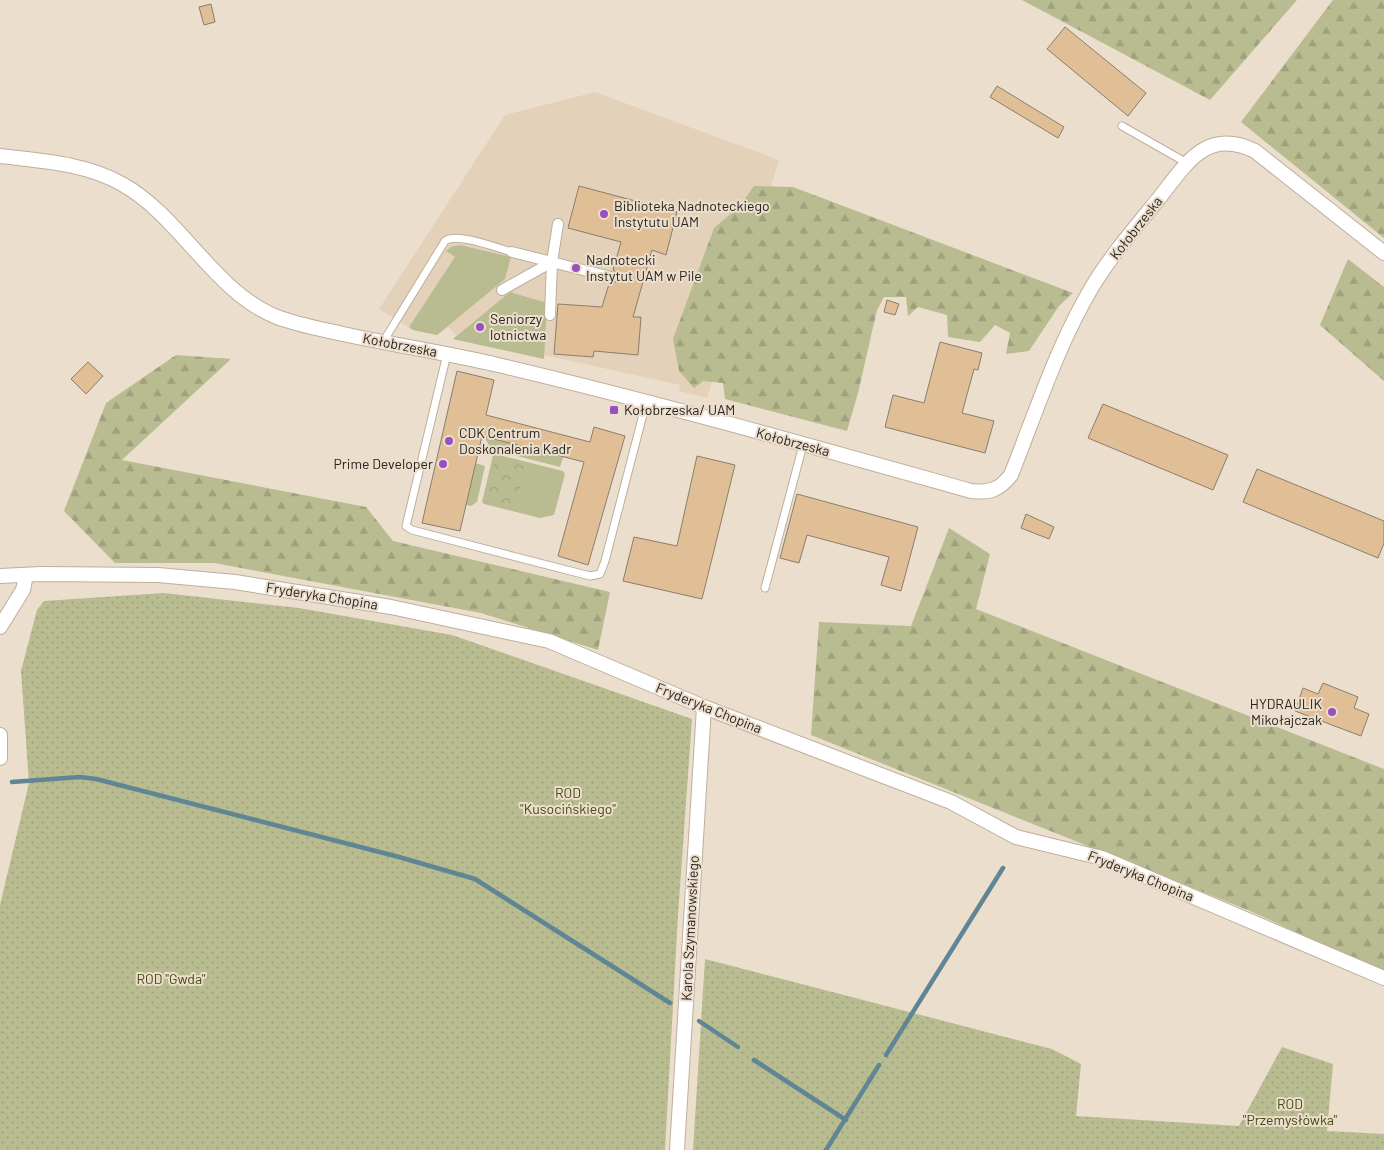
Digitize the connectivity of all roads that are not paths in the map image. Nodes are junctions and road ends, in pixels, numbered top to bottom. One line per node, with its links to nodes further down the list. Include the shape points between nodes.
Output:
1 (1122, 126): 3 (lane)
2 (0, 156): 11 (street, Kołobrzeska, via 82,168 106,175 139,195 218,274 258,308 290,322)
3 (1188, 163): 6 (street, Kołobrzeska, via 1212,145 1228,142 1255,150); 14 (street, Kołobrzeska, via 1113,257 1088,294 1064,339 1011,475 1003,485 982,492 970,490)
4 (558, 224): 7 (street)
5 (512, 252): 7 (street); 11 (lane, via 464,239 444,241)
6 (1384, 253)
7 (552, 262): 8 (street); 9 (street); 10 (street)
8 (611, 277)
9 (502, 290)
10 (550, 315)
11 (382, 342): 12 (street, Kołobrzeska)
12 (447, 354): 13 (street, Kołobrzeska); 13 (lane, via 406,526 590,576 600,574 605,561)
13 (646, 403): 14 (street, Kołobrzeska)
14 (803, 445): 17 (lane)
15 (26, 575): 16 (street, Fryderyka Chopina); 18 (street, via 23,590); 19 (street, Fryderyka Chopina, via 158,575 235,582 391,607 549,641)
16 (0, 576)
17 (764, 588)
18 (0, 627)
19 (704, 707): 22 (street, Fryderyka Chopina, via 951,802 1016,836 1102,858); 23 (street, Karola Szymanowskiego)
20 (0, 735): 21 (street)
21 (0, 758)
22 (1384, 978)
23 (677, 1150)

